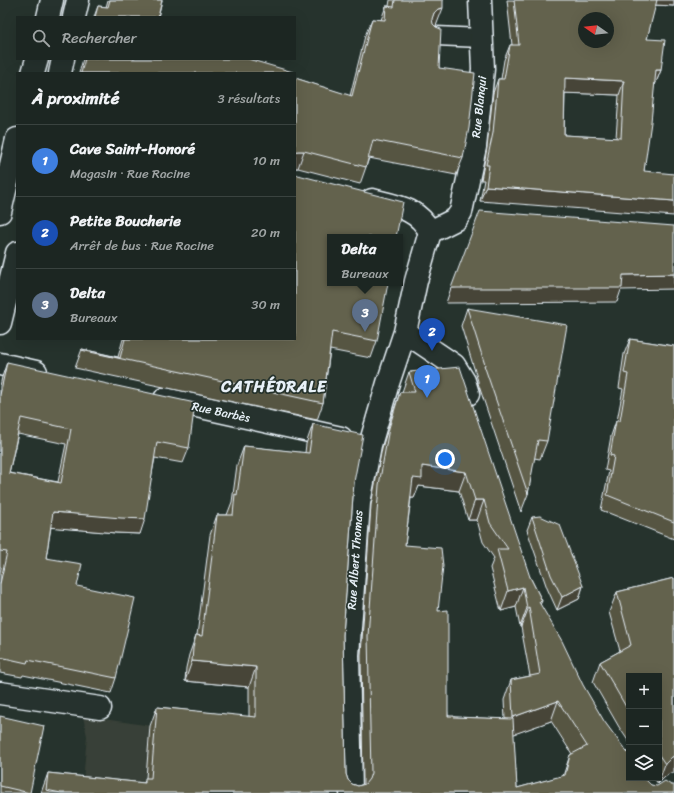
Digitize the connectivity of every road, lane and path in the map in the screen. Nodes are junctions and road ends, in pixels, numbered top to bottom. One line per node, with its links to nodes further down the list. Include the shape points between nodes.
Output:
1 (52, 0): 4 (street)
2 (78, 0): 5 (street)
3 (480, 0): 7 (street, Rue Blanqui)
4 (48, 16)
5 (74, 16)
6 (436, 36): 7 (lane)
7 (481, 38): 15 (street, Rue Blanqui, via 483,69 475,147)
8 (37, 60): 10 (street)
9 (63, 60): 11 (street)
10 (33, 72)
11 (60, 72)
12 (16, 143): 14 (street)
13 (354, 195): 17 (street, via 409,211 425,222)
14 (0, 212)
15 (461, 212): 16 (street); 17 (street, via 456,219)
16 (485, 214)
17 (430, 232): 20 (street, Rue Albert Thomas)
18 (16, 257): 19 (street)
19 (0, 324)
20 (405, 332): 24 (street, via 454,365 464,381); 25 (street, Rue Albert Thomas)
21 (0, 364): 22 (street)
22 (57, 376)
23 (142, 394): 25 (street, Rue Barbès)
24 (474, 410)
25 (370, 445): 28 (street, Rue Albert Thomas, via 359,503 348,656)
26 (0, 693): 27 (street)
27 (100, 708)
28 (351, 793)

